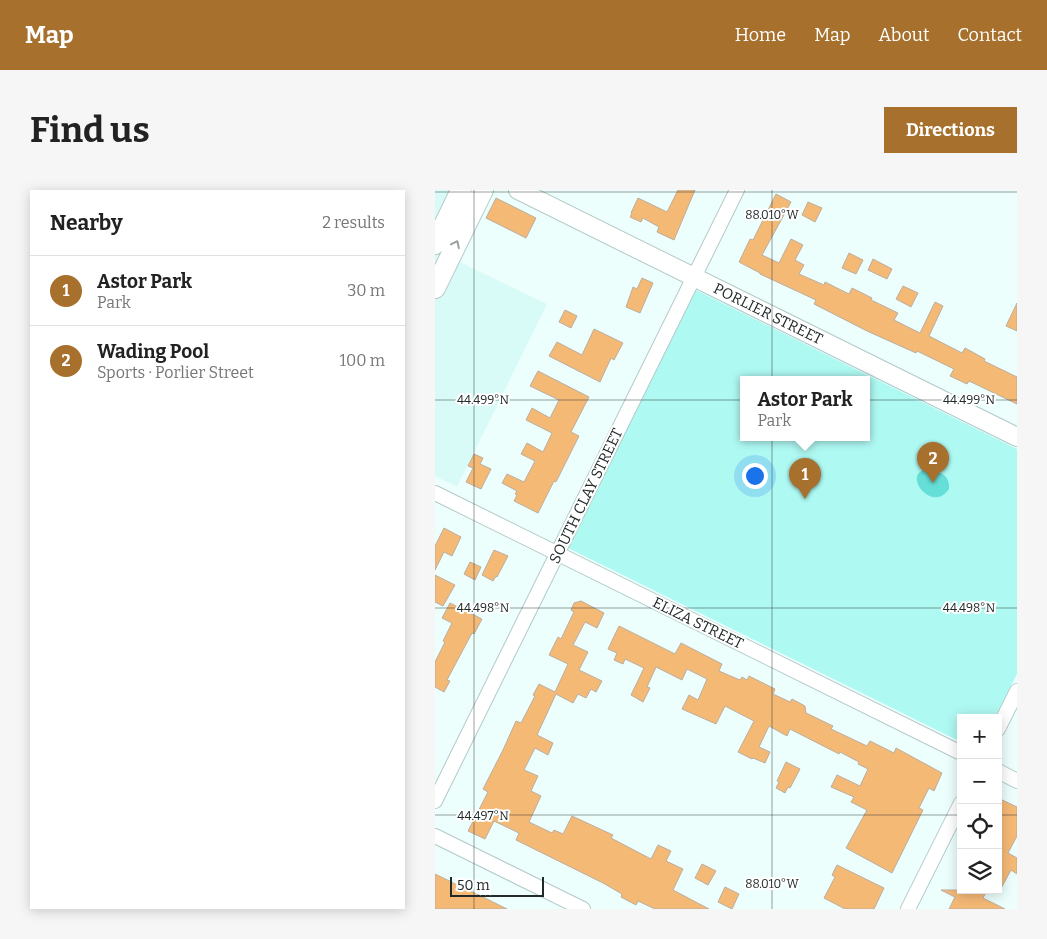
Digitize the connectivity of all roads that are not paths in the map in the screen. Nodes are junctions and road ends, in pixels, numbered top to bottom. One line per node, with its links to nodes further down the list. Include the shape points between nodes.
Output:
1 (461, 190): 5 (main road)
2 (483, 190): 7 (main road, one-way to 2)
3 (518, 190): 6 (street, PORLIER STREET)
4 (737, 190): 6 (street, SOUTH CLAY STREET)
5 (435, 244)
6 (695, 278): 8 (street, PORLIER STREET); 10 (street, SOUTH CLAY STREET)
7 (435, 288)
8 (1017, 437)
9 (435, 493): 10 (street, ELIZA STREET)
10 (558, 554): 13 (street, ELIZA STREET); 16 (street, SOUTH CLAY STREET)
11 (1017, 691): 12 (street)
12 (1002, 721)
13 (957, 751)
14 (1002, 773): 15 (street)
15 (1017, 780)
16 (435, 801)
17 (961, 804): 20 (street)
18 (435, 836): 19 (street)
19 (583, 909)
20 (909, 909)

